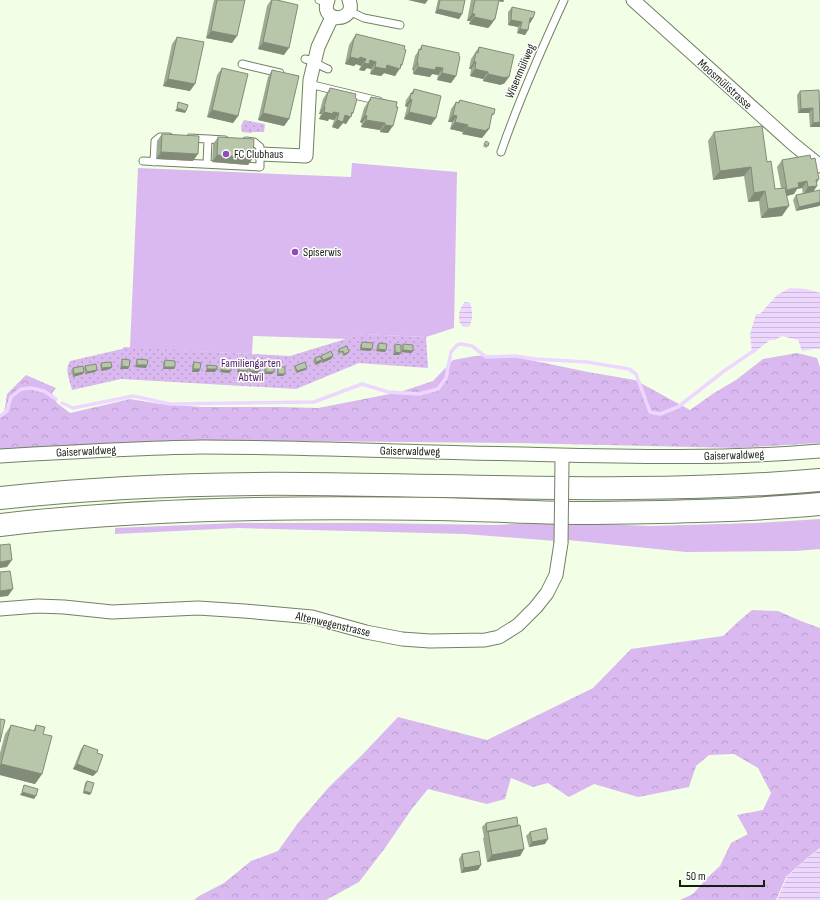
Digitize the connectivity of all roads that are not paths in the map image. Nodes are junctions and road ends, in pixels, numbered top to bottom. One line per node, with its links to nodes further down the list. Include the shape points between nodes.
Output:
1 (564, 0): 14 (lane, Wisenmüliweg, via 538,55)
2 (632, 0): 19 (street, Moosmülistrasse)
3 (324, 1): 5 (street)
4 (349, 5): 5 (street, via 347,14 340,18); 6 (lane, via 364,18)
5 (332, 17): 7 (street)
6 (400, 25)
7 (310, 59): 9 (lane); 11 (street)
8 (242, 64): 10 (lane)
9 (328, 69)
10 (286, 74)
11 (307, 81): 12 (lane); 15 (street, via 306,156)
12 (389, 103)
13 (208, 139): 15 (lane, via 254,142 260,147); 17 (lane, via 157,138); 18 (lane)
14 (501, 152)
15 (260, 154): 18 (lane, via 260,167)
16 (143, 161): 17 (lane)
17 (154, 162): 18 (lane)
18 (207, 164)
19 (820, 166)
20 (820, 451): 22 (street, Gaiserwaldweg)
21 (0, 456): 22 (street, Gaiserwaldweg, via 203,447)
22 (562, 458): 27 (street, Altenwegenstrasse, bridge, via 561,543 556,575 547,594 536,608 518,625 499,637 485,640 402,639 312,617 198,608 112,612 38,606)
23 (820, 480): 24 (highway, via 629,488 210,484)
24 (0, 498)
25 (820, 504): 26 (highway, via 772,508 592,513 436,509 226,510 102,515)
26 (0, 524)
27 (0, 609)

